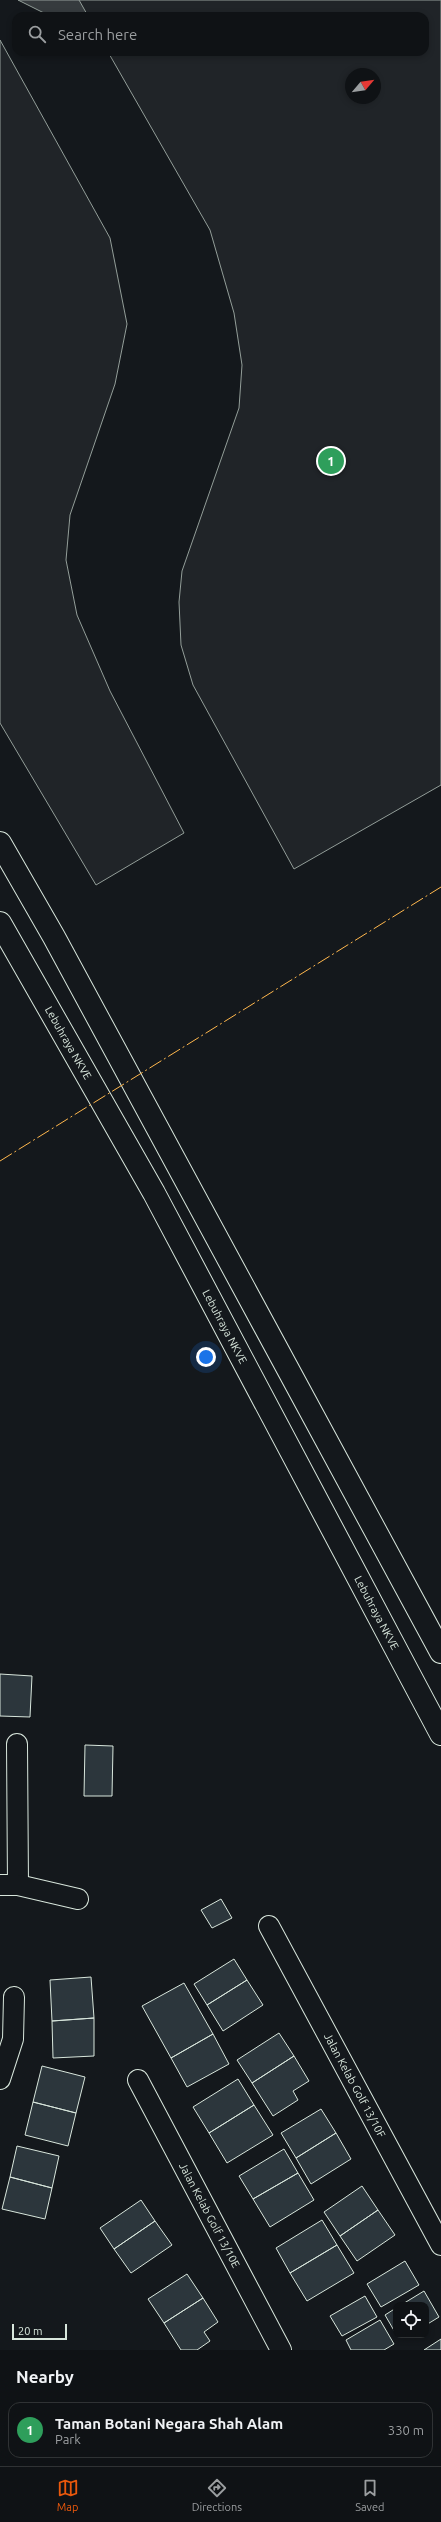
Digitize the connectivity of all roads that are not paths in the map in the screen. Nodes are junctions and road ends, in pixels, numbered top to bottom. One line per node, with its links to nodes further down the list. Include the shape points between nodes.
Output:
1 (0, 843): 3 (highway, via 54,937)
2 (0, 923): 4 (highway, Lebuhraya NKVE, via 154,1193)
3 (441, 1652)
4 (441, 1734)
5 (17, 1744): 6 (street)
6 (9, 1885): 7 (street)
7 (78, 1899)
8 (269, 1926): 12 (street, Jalan Kelab Golf 13/10F)
9 (14, 1997): 10 (street, via 13,2039)
10 (0, 2079)
11 (138, 2080): 13 (street, Jalan Kelab Golf 13/10E)
12 (441, 2245)
13 (281, 2350)

